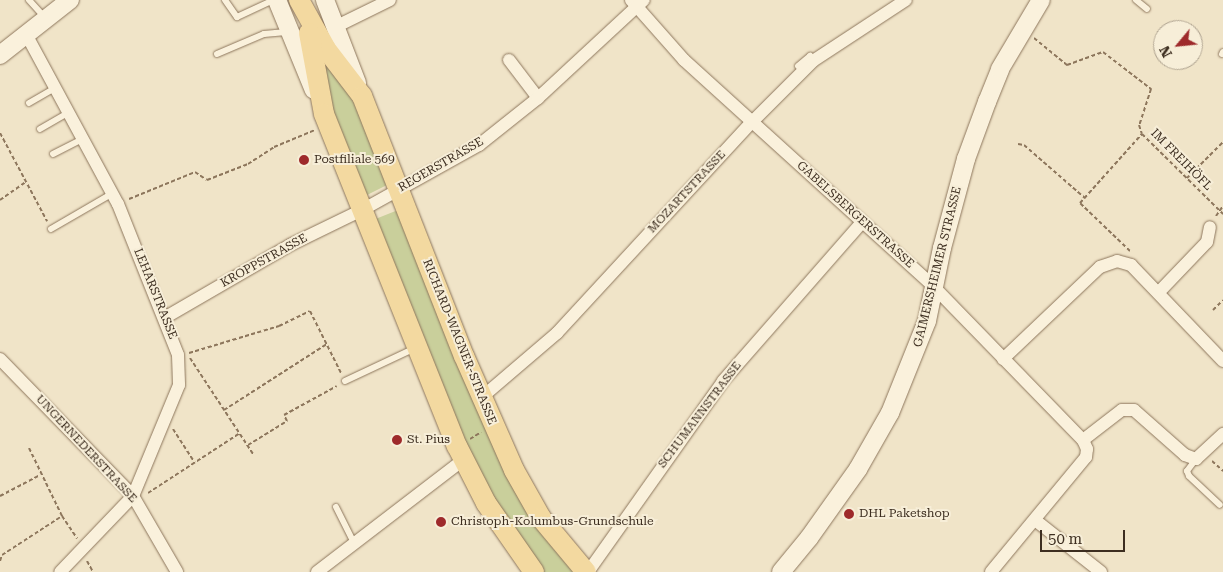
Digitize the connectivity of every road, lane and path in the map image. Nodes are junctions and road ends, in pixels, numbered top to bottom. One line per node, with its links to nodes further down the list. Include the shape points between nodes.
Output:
1 (29, 0): 14 (lane)
2 (70, 0): 14 (street)
3 (225, 0): 4 (lane, via 238,17)
4 (273, 0)
5 (277, 0): 17 (street, RICHARD-WAGNER-STRASSE)
6 (299, 0): 25 (main road, RICHARD-WAGNER-STRASSE, via 326,49); 29 (main road, RICHARD-WAGNER-STRASSE, via 315,49)
7 (324, 0): 15 (street, RICHARD-WAGNER-STRASSE)
8 (390, 0): 15 (street)
9 (906, 0): 22 (street, MOZARTSTRASSE)
10 (1041, 0): 16 (street, GAIMERSHEIMER STRASSE)
11 (1136, 0): 13 (lane)
12 (637, 2): 26 (street, REGERSTRASSE); 30 (street, GABELSBERGERSTRASSE, via 684,60)
13 (1147, 9)
14 (46, 19): 18 (street)
15 (335, 27): 25 (street, RICHARD-WAGNER-STRASSE)
16 (1022, 30): 33 (path, IM FREIHÖFL, via 1067,64 1103,52 1151,89 1139,125); 50 (street, GAIMERSHEIMER STRASSE, via 1000,69 966,159)
17 (291, 32): 19 (lane, via 264,34); 29 (street, RICHARD-WAGNER-STRASSE)
18 (26, 34): 20 (street); 24 (street, LEHARSTRASSE)
19 (217, 54)
20 (0, 55)
21 (509, 60): 26 (street)
22 (813, 61): 23 (lane, via 810,56); 30 (street, MOZARTSTRASSE)
23 (798, 66)
24 (56, 87): 27 (lane); 28 (street, LEHARSTRASSE)
25 (362, 96): 40 (main road, RICHARD-WAGNER-STRASSE)
26 (538, 98): 40 (street, REGERSTRASSE, via 479,145)
27 (29, 104)
28 (70, 112): 31 (lane); 34 (street, LEHARSTRASSE)
29 (326, 119): 41 (path, via 215,177 207,180 195,172); 44 (main road, RICHARD-WAGNER-STRASSE)
30 (752, 122): 46 (street, GABELSBERGERSTRASSE); 61 (street, MOZARTSTRASSE, via 557,333)
31 (40, 129)
32 (0, 133): 39 (path)
33 (1142, 134): 38 (path, IM FREIHÖFL); 42 (path)
34 (85, 138): 37 (lane); 41 (street, LEHARSTRASSE)
35 (1223, 142): 38 (path)
36 (1018, 144): 42 (path, via 1024,144)
37 (53, 154)
38 (1187, 178): 45 (path, IM FREIHÖFL)
39 (26, 182): 43 (path); 48 (path)
40 (399, 190): 44 (street, REGERSTRASSE); 61 (main road, RICHARD-WAGNER-STRASSE)
41 (116, 198): 48 (lane); 54 (street, LEHARSTRASSE)
42 (1085, 198): 49 (path, via 1080,203 1134,255)
43 (0, 200)
44 (364, 209): 54 (street, KROPPSTRASSE, via 290,245); 56 (main road, RICHARD-WAGNER-STRASSE)
45 (1223, 214)
46 (862, 222): 50 (street, GABELSBERGERSTRASSE); 90 (street, SCHUMANNSTRASSE, via 723,381)
47 (1210, 227): 51 (street, via 1207,242)
48 (51, 229)
49 (1131, 265): 51 (street); 57 (street, via 1117,261 1100,267)
50 (934, 287): 57 (street, GABELSBERGERSTRASSE); 91 (street, GAIMERSHEIMER STRASSE, via 916,355 872,449 810,538)
51 (1159, 292): 59 (street)
52 (1223, 300): 53 (path)
53 (1213, 310)
54 (166, 317): 63 (street, LEHARSTRASSE, via 178,355 179,385)
55 (327, 344): 60 (path); 62 (path); 62 (path, via 310,311 279,326 193,349 188,354)
56 (418, 346): 60 (lane); 70 (main road, RICHARD-WAGNER-STRASSE)
57 (1003, 359): 67 (street, GABELSBERGERSTRASSE)
58 (1, 360): 77 (street, UNGERNEDERSTRASSE)
59 (1223, 361)
60 (345, 381): 68 (path, via 284,415 287,421)
61 (481, 398): 64 (main road, RICHARD-WAGNER-STRASSE)
62 (224, 410): 65 (path)
63 (164, 426): 73 (path, via 174,430); 77 (street, LEHARSTRASSE)
64 (493, 426): 70 (path); 90 (main road, RICHARD-WAGNER-STRASSE, via 541,518)
65 (240, 433): 68 (path); 73 (path)
66 (1223, 434): 72 (street)
67 (1083, 440): 72 (street, via 1122,410 1134,410 1185,455); 81 (street, via 1086,457)
68 (248, 445): 71 (path)
69 (29, 448): 75 (path)
70 (460, 453): 82 (street); 89 (main road, RICHARD-WAGNER-STRASSE, via 486,503)
71 (253, 454)
72 (1200, 456): 74 (path); 78 (lane, via 1187,471 1189,476)
73 (195, 463): 77 (path)
74 (1223, 471)
75 (40, 475): 76 (path); 80 (path)
76 (0, 496)
77 (134, 498): 83 (street, LEHARSTRASSE); 87 (street, UNGERNEDERSTRASSE)
78 (1220, 505)
79 (336, 507): 82 (lane)
80 (62, 516): 83 (path); 84 (path)
81 (1035, 520): 92 (street); 93 (street)
82 (354, 543): 88 (street)
83 (84, 549): 86 (street, LEHARSTRASSE)
84 (1, 555): 85 (path)
85 (0, 561)
86 (60, 572)
87 (177, 572)
88 (317, 572)
89 (534, 572)
90 (587, 572)
91 (781, 572)
92 (991, 572)
93 (1101, 572)

